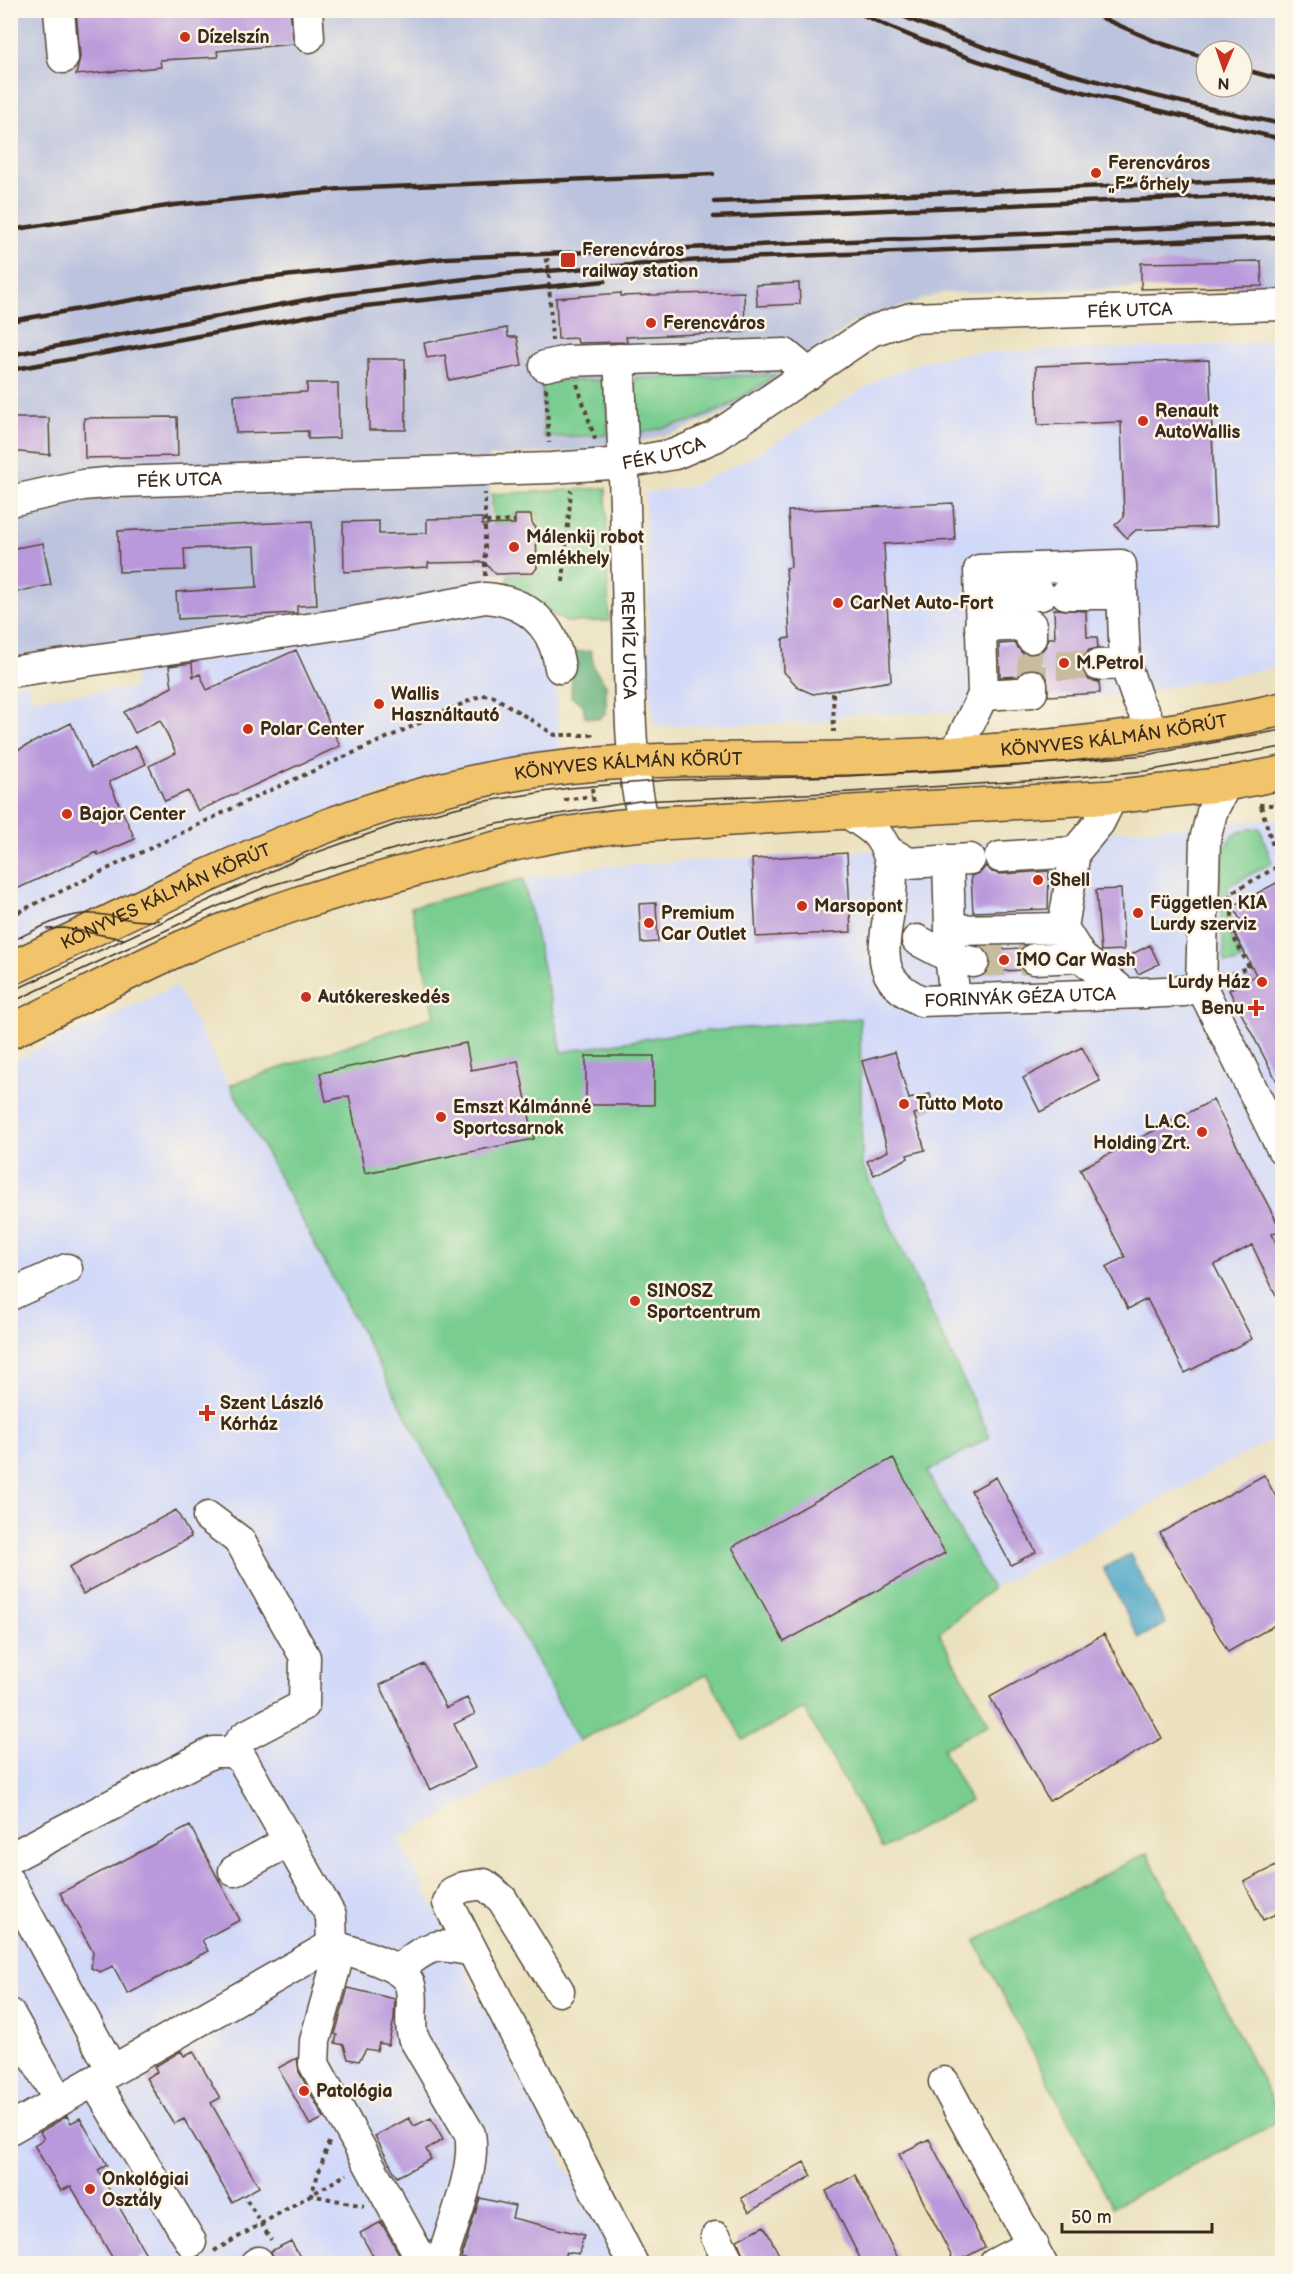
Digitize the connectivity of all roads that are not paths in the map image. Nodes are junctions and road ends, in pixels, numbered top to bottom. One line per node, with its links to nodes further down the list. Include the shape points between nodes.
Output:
1 (59, 10): 2 (street)
2 (63, 58)
3 (1282, 305): 6 (street, FÉK UTCA, via 911,318 871,332)
4 (619, 360): 5 (street); 6 (street, via 785,354); 7 (street, REMÍZ UTCA)
5 (555, 364)
6 (809, 374): 7 (street, FÉK UTCA, via 716,437 675,454)
7 (613, 464): 8 (street, FÉK UTCA, via 117,482); 22 (street, REMÍZ UTCA)
8 (10, 501)
9 (1122, 594): 10 (street); 10 (street, via 1121,565 979,570); 20 (street, via 1112,664)
10 (980, 597): 11 (street)
11 (981, 627): 12 (street, via 1031,625); 18 (street)
12 (1031, 638)
13 (70, 663): 14 (street, via 342,624 429,617 485,598 520,604 534,614 553,639); 15 (street); 16 (street, via 72,676 81,681)
14 (560, 668)
15 (10, 672)
16 (130, 673)
17 (1032, 685): 18 (street, via 1032,692)
18 (983, 695): 21 (street)
19 (1282, 709): 20 (main road, KÖNYVES KÁLMÁN KÖRÚT)
20 (1154, 732): 21 (main road, KÖNYVES KÁLMÁN KÖRÚT)
21 (955, 753): 22 (main road, KÖNYVES KÁLMÁN KÖRÚT)
22 (634, 762): 27 (street, REMÍZ UTCA); 36 (main road, KÖNYVES KÁLMÁN KÖRÚT, via 522,772 376,808 271,848)
23 (1282, 773): 24 (main road)
24 (1226, 784): 25 (main road); 37 (street, via 1212,812 1205,840)
25 (1112, 797): 26 (main road); 29 (street, via 1099,823)
26 (846, 812): 27 (main road); 28 (street, via 878,835)
27 (644, 824): 40 (main road, via 595,812 479,851 287,905 182,948)
28 (888, 851): 33 (street, via 909,863 959,860); 39 (street, FORINYÁK GÉZA UTCA, via 893,872 885,956 891,978 921,1001)
29 (1075, 852): 30 (street); 31 (street)
30 (1000, 857)
31 (1064, 928): 33 (street); 34 (street)
32 (917, 940): 33 (street)
33 (959, 950): 39 (street)
34 (1081, 957): 35 (street); 38 (street)
35 (1034, 959)
36 (10, 969)
37 (1201, 986): 38 (street, FORINYÁK GÉZA UTCA, via 1184,991); 41 (street)
38 (1124, 993): 39 (street, FORINYÁK GÉZA UTCA)
39 (956, 1000)
40 (10, 1032)
41 (1282, 1149)
42 (67, 1269): 43 (street)
43 (10, 1295)
44 (208, 1517): 45 (street, via 240,1541 305,1657 304,1705 245,1736)
45 (231, 1752): 46 (street, via 242,1759); 47 (street, via 213,1752)
46 (287, 1842): 48 (street); 50 (street, via 331,1916)
47 (10, 1858)
48 (234, 1871)
49 (10, 1882): 55 (street)
50 (332, 1945): 52 (street); 55 (street); 63 (street, via 336,1965 312,2053 314,2064)
51 (472, 1951): 52 (street, via 441,1944); 53 (street, via 448,1903 453,1892 484,1884 502,1899); 62 (street)
52 (398, 1969): 64 (street, via 410,1987 409,2024 413,2037 470,2134 473,2148)
53 (559, 1991)
54 (10, 2014): 57 (street)
55 (104, 2075): 57 (street); 60 (street)
56 (944, 2082): 61 (street)
57 (59, 2101): 58 (street)
58 (10, 2129)
59 (716, 2237): 65 (street)
60 (201, 2247)
61 (1037, 2254): 66 (street)
62 (630, 2259)
63 (424, 2264)
64 (441, 2264)
65 (730, 2264)
66 (994, 2264)

